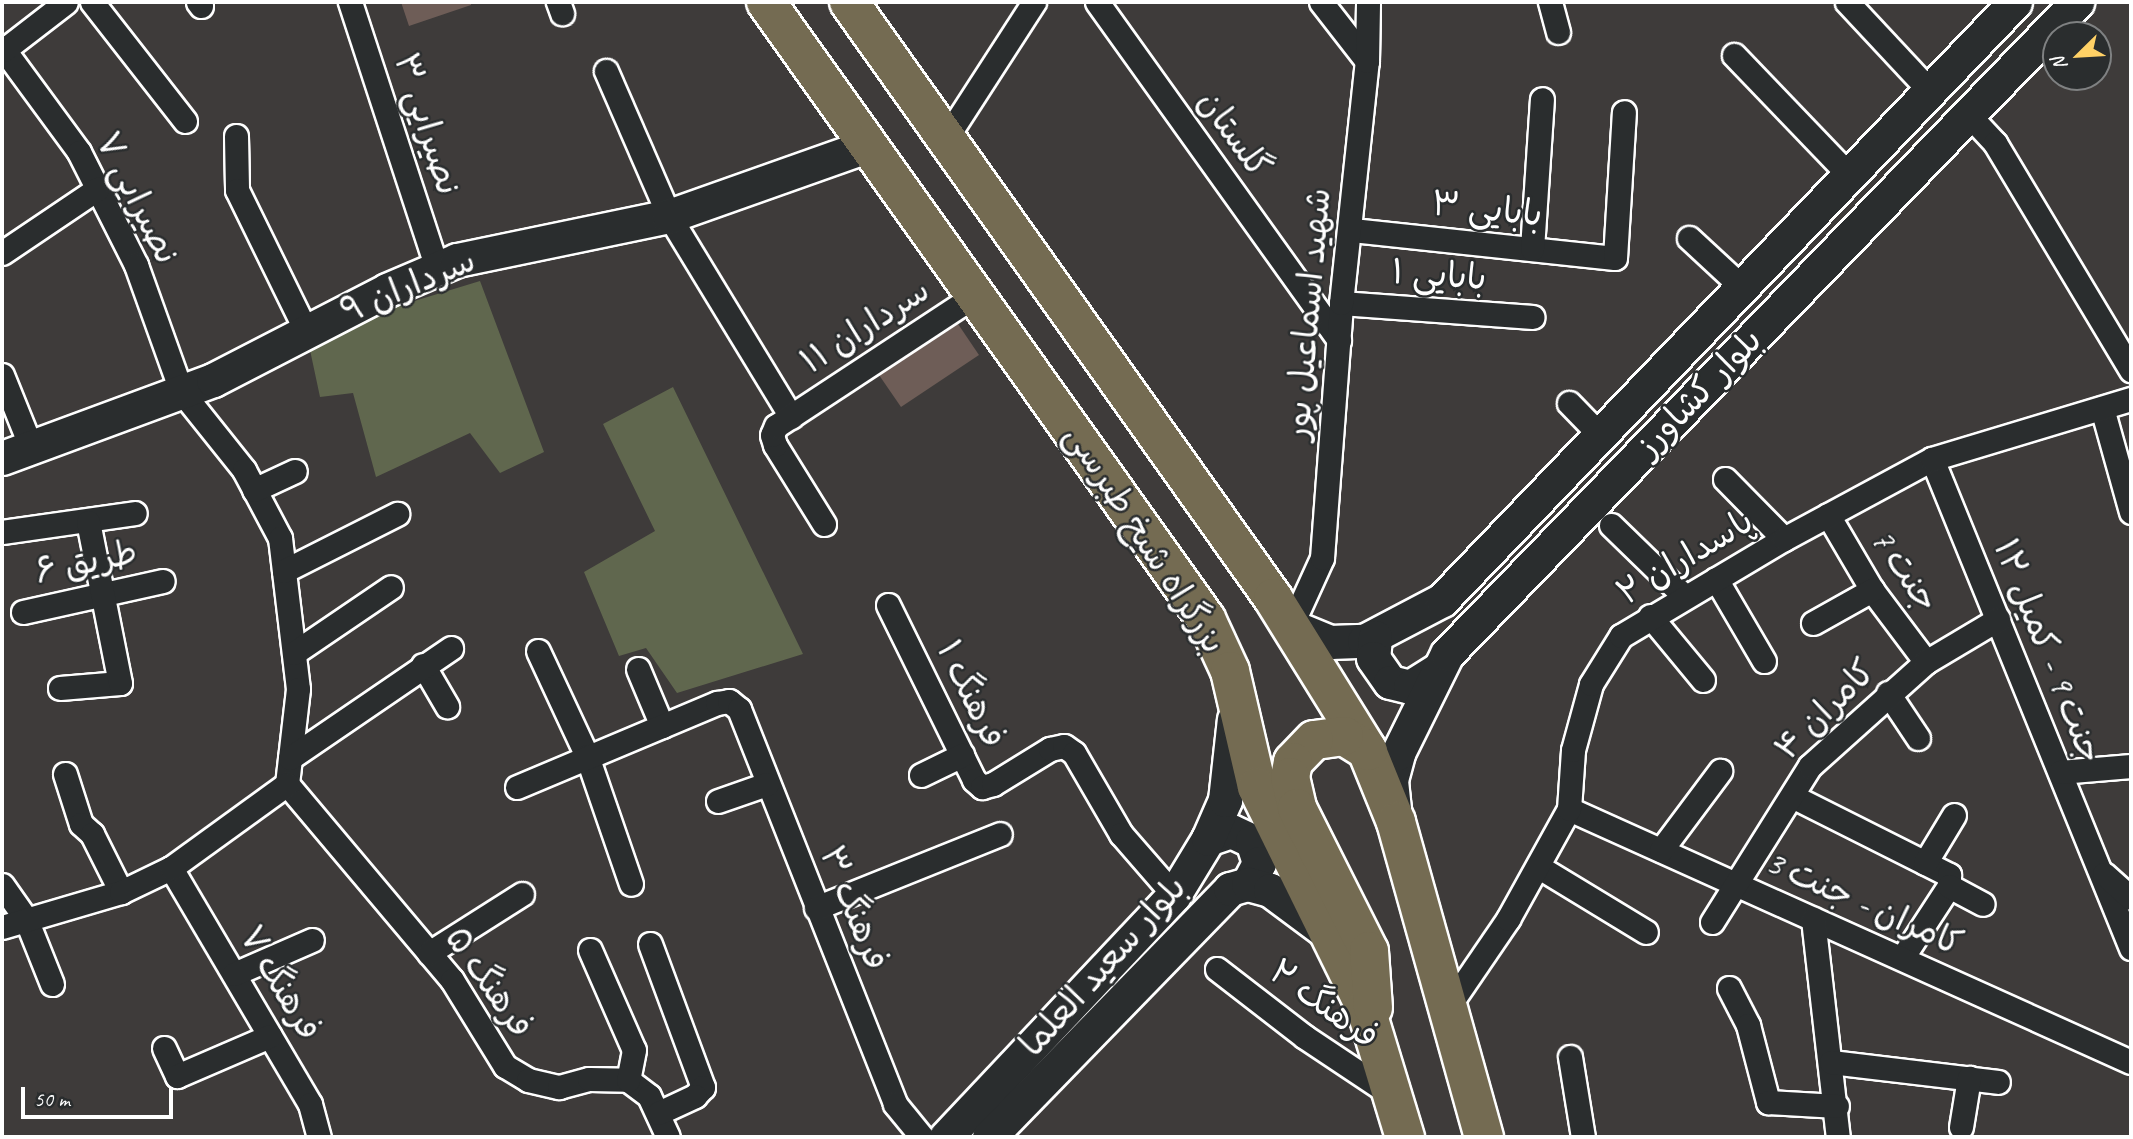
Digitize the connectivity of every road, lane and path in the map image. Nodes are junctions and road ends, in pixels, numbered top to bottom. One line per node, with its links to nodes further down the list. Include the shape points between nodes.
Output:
1 (66, 2): 15 (street)
2 (92, 2): 23 (street)
3 (350, 2): 34 (street, نصیرایی ۳)
4 (766, 2): 26 (highway, بزرگراه شیخ طبرسی)
5 (849, 2): 25 (highway, بزرگراه شیخ طبرسی)
6 (1034, 2): 25 (street)
7 (1097, 2): 40 (street, گلستان)
8 (1321, 2): 17 (street)
9 (1368, 2): 17 (street, شهید اسماعیل پور)
10 (1550, 2): 14 (street)
11 (1847, 2): 19 (street)
12 (2015, 2): 19 (main road, بلوار کشاورز)
13 (2077, 2): 22 (main road, بلوار کشاورز)
14 (1558, 32)
15 (3, 48): 28 (street, نصیرایی ۷, via 79,152)
16 (1734, 55): 27 (street)
17 (1367, 61): 30 (street, شهید اسماعیل پور)
18 (606, 71): 29 (street)
19 (1930, 91): 27 (main road, بلوار کشاورز)
20 (1542, 99): 32 (street)
21 (1624, 113): 32 (street, بابایی ۳, via 1615,258)
22 (1968, 114): 41 (street, via 1995,143); 84 (main road, بلوار کشاورز, via 1447,654)
23 (185, 121)
24 (236, 136): 39 (street, via 237,190)
25 (946, 138): 75 (highway, بزرگراه شیخ طبرسی)
26 (869, 145): 29 (main road, سرداران ۹); 36 (highway, بزرگراه شیخ طبرسی)
27 (1849, 175): 35 (main road, بلوار کشاورز)
28 (97, 189): 33 (street); 43 (street, نصیرایی ۷, via 135,265)
29 (669, 216): 34 (main road, سرداران ۹, via 496,251); 47 (street)
30 (1352, 230): 32 (street, بابایی ۳); 37 (street, شهید اسماعیل پور)
31 (1689, 237): 35 (street)
32 (1532, 249)
33 (2, 253)
34 (437, 268): 39 (main road, سرداران ۹)
35 (1742, 287): 48 (main road, بلوار کشاورز)
36 (977, 294): 47 (street, سرداران ۱۱); 87 (highway, بزرگراه شیخ طبرسی, via 1195,603 1226,661)
37 (1341, 303): 38 (street, بابایی ۱); 40 (street, شهید اسماعیل پور)
38 (1532, 317)
39 (306, 331): 43 (main road, سرداران ۹, via 213,380)
40 (1339, 340): 75 (street, شهید اسماعیل پور, via 1322,558)
41 (2131, 370)
42 (2, 375): 49 (street)
43 (181, 391): 49 (main road, سرداران ۹); 53 (street, نصیرایی ۷)
44 (2131, 399): 46 (street, پاسداران ۲)
45 (1569, 403): 48 (street)
46 (2102, 408): 50 (street, پاسداران ۲); 54 (street)
47 (791, 417): 59 (street, via 776,426 772,435 775,445)
48 (1600, 435): 76 (main road, بلوار کشاورز, via 1442,600)
49 (16, 453)
50 (1932, 459): 57 (street, پاسداران ۲); 73 (street, جنت 9 - کمیل ۱۲)
51 (295, 471): 53 (street)
52 (1726, 479): 62 (street)
53 (254, 490): 63 (street, نصیرایی ۷, via 280,538)
54 (2131, 512)
55 (135, 513): 58 (street)
56 (397, 514): 63 (street)
57 (1828, 515): 62 (street, پاسداران ۲); 67 (street, جنت 7)
58 (88, 522): 61 (street); 68 (street)
59 (824, 524)
60 (1611, 524): 69 (street)
61 (2, 532)
62 (1783, 539): 64 (street, پاسداران ۲)
63 (284, 571): 79 (street, نصیرایی ۷)
64 (1716, 579): 69 (street, پاسداران ۲); 80 (street)
65 (163, 581): 68 (street, طریق ۶)
66 (391, 587): 79 (street)
67 (1872, 590): 74 (street); 81 (street, جنت 7)
68 (100, 595): 71 (street, طریق ۶); 86 (street, via 120,683)
69 (1685, 597): 72 (street, پاسداران ۲)
70 (888, 605): 93 (street, فرهنگ ۱)
71 (23, 612)
72 (1650, 616): 85 (street); 106 (street, پاسداران ۲, via 1620,636 1591,684 1573,750)
73 (1997, 619): 81 (street, کامران ۴); 98 (street, جنت 9 - کمیل ۱۲)
74 (1813, 623)
75 (1291, 626): 76 (main road, بلوار کشاورز, via 1330,642); 92 (highway, بزرگراه شیخ طبرسی)
76 (1376, 637): 84 (main road, via 1373,658 1390,682 1410,687)
77 (451, 648): 82 (street)
78 (538, 652): 94 (street)
79 (293, 653): 95 (street, نصیرایی ۷, via 298,689)
80 (1764, 661)
81 (1926, 662): 88 (street, کامران ۴)
82 (423, 665): 89 (street); 95 (street)
83 (638, 669): 90 (street)
84 (1436, 671): 108 (main road, بلوار کشاورز, via 1393,767)
85 (1703, 680)
86 (60, 688)
87 (1234, 692): 110 (main road, بلوار سعید العلما, via 1230,780); 132 (highway, بزرگراه شیخ طبرسی, via 1262,799)
88 (1888, 693): 91 (street); 104 (street, کامران ۴, via 1810,766)
89 (447, 706)
90 (662, 726): 94 (street); 102 (street, فرهنگ ۳, via 729,701 739,709)
91 (1918, 738)
92 (1368, 751): 108 (highway, بزرگراه شیخ طبرسی); 144 (highway, via 1344,736 1314,740 1293,762 1290,777 1297,808 1369,951)
93 (962, 755): 100 (street); 123 (street, فرهنگ ۱, via 982,787 1050,749 1064,746 1074,753 1121,834)
94 (587, 756): 103 (street); 116 (street)
95 (290, 758): 101 (street, نصیرایی ۷)
96 (2131, 766): 98 (street)
97 (1720, 771): 111 (street)
98 (2060, 772): 115 (street, جنت 9 - کمیل ۱۲)
99 (65, 774): 121 (street, via 81,824 92,834)
100 (921, 775)
101 (287, 783): 114 (street); 137 (street, فرهنگ ۵)
102 (767, 784): 105 (street); 126 (street, فرهنگ ۳)
103 (517, 787)
104 (1791, 796): 112 (street); 118 (street, کامران ۴)
105 (718, 802)
106 (1569, 809): 111 (street, کامران - جنت 3); 113 (street, پاسداران ۲)
107 (1954, 815): 112 (street)
108 (1396, 822): 143 (highway, بزرگراه شیخ طبرسی)
109 (1000, 834): 126 (street)
110 (1208, 839): 117 (main road, via 1231,831 1252,841 1259,863); 123 (main road, بلوار سعید العلما)
111 (1661, 850): 118 (street, کامران - جنت 3)
112 (1925, 863): 120 (street, via 1949,875)
113 (1539, 867): 131 (street); 143 (street, پاسداران ۲)
114 (171, 869): 121 (street); 140 (street, فرهنگ ۷)
115 (2099, 870): 124 (street); 135 (street, جنت 9 - کمیل ۱۲)
116 (631, 884)
117 (1248, 884): 132 (main road, via 1279,895); 161 (main road, بلوار سعید العلما, via 1221,895)
118 (1737, 884): 128 (street, کامران - جنت 3); 129 (street, کامران ۴)
119 (2, 885): 127 (street)
120 (1949, 886): 125 (street); 138 (street)
121 (121, 892): 127 (street)
122 (523, 894): 137 (street)
123 (1174, 895): 160 (main road, بلوار سعید العلما)
124 (2131, 898)
125 (1983, 904)
126 (816, 908): 159 (street, فرهنگ ۳, via 895,1104)
127 (26, 919): 130 (street); 141 (street)
128 (1813, 919): 138 (street, کامران - جنت 3); 148 (street)
129 (1712, 922)
130 (2, 927)
131 (1646, 932)
132 (1329, 934): 144 (highway, بزرگراه شیخ طبرسی)
133 (312, 940): 140 (street)
134 (650, 944): 155 (street, via 703,1087 695,1096)
135 (2131, 948)
136 (590, 950): 151 (street, via 635,1050)
137 (429, 953): 151 (street, فرهنگ ۵, via 505,1066 528,1080 559,1087 589,1079)
138 (1902, 958): 149 (street, کامران - جنت 3)
139 (1217, 969): 153 (street, فرهنگ ۲, via 1305,1037)
140 (233, 974): 145 (street, فرهنگ ۷)
141 (52, 984)
142 (1729, 988): 154 (street, via 1748,1025 1768,1102)
143 (1448, 1007): 163 (highway, بزرگراه شیخ طبرسی)
144 (1373, 1030): 153 (highway, بزرگراه شیخ طبرسی)
145 (270, 1036): 146 (street, via 177,1076); 157 (street, فرهنگ ۷, via 310,1104)
146 (164, 1048)
147 (1570, 1057): 164 (street)
148 (1831, 1062): 150 (street); 154 (street)
149 (2131, 1062)
150 (1969, 1078): 152 (street); 156 (street)
151 (628, 1080): 155 (street, via 649,1096)
152 (1998, 1082)
153 (1392, 1095): 162 (highway, بزرگراه شیخ طبرسی)
154 (1837, 1105): 165 (street)
155 (659, 1113): 158 (street)
156 (1961, 1127)
157 (319, 1137)
158 (668, 1137)
159 (922, 1137)
160 (946, 1137)
161 (989, 1137)
162 (1405, 1137)
163 (1484, 1137)
164 (1583, 1137)
165 (1838, 1137)

